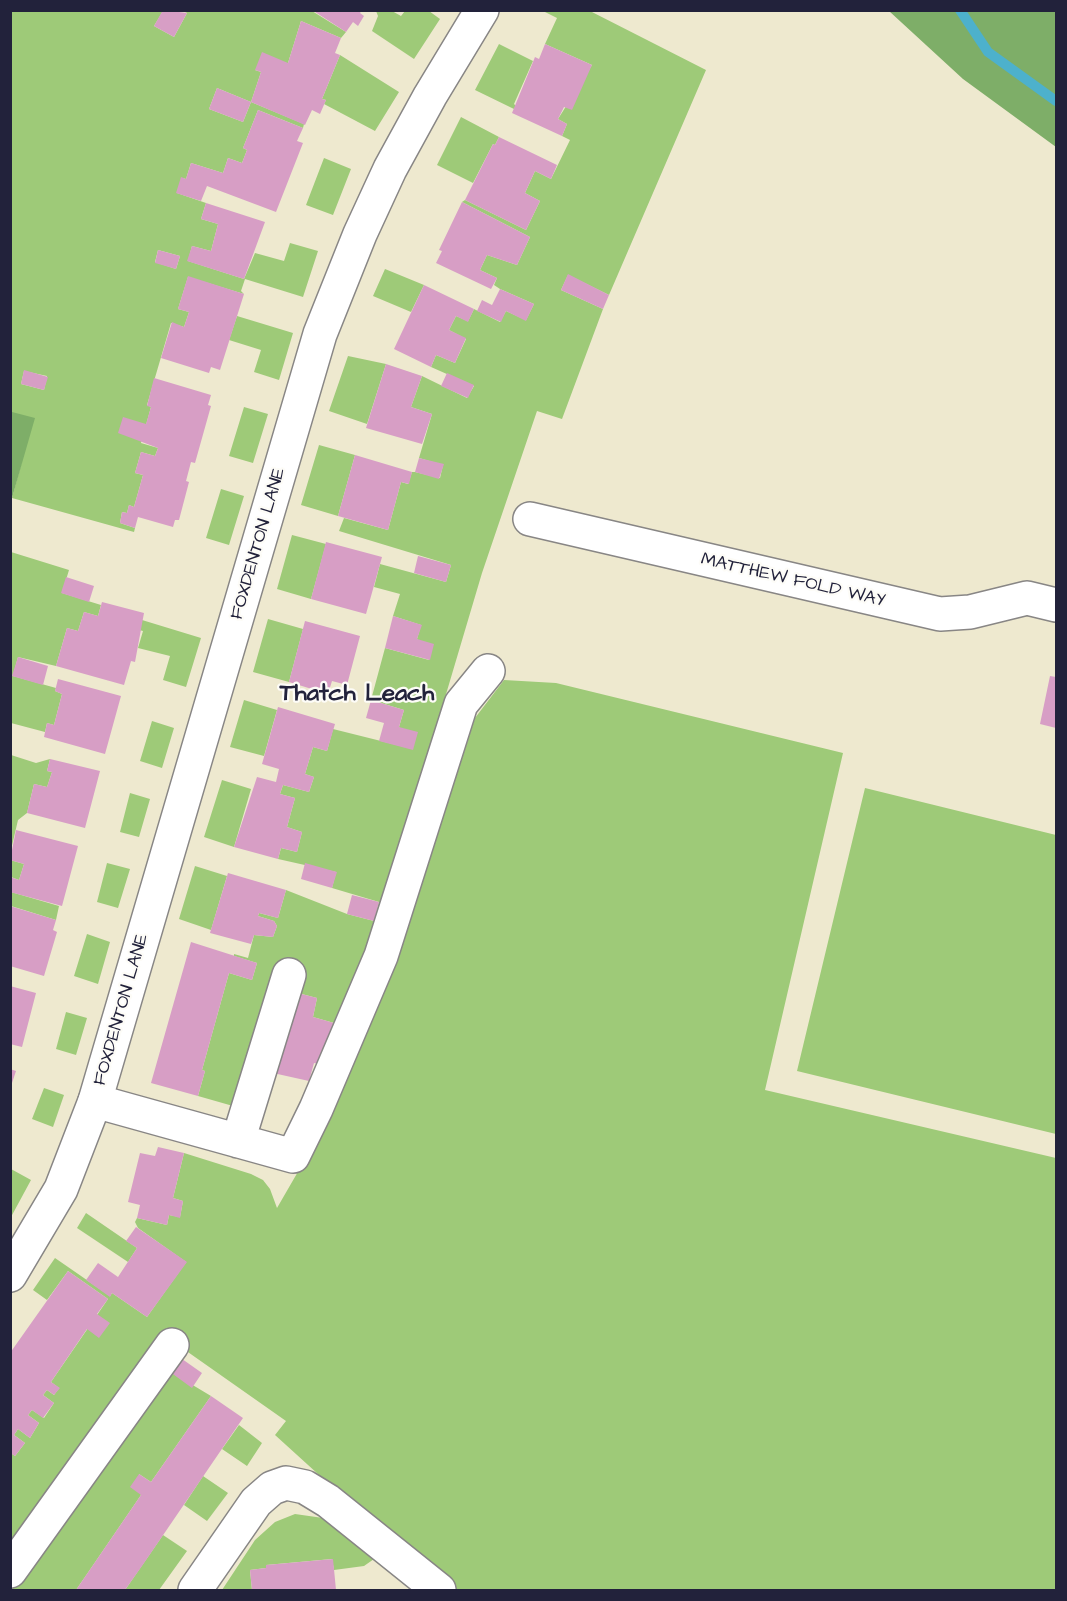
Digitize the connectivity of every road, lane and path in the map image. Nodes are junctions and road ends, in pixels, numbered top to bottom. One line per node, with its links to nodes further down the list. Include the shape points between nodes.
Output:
1 (482, 10): 6 (main road, FOXDENTON LANE, via 390,169 320,334)
2 (530, 519): 3 (main road, MATTHEW FOLD WAY, via 940,614 970,612 1028,598)
3 (1056, 605)
4 (488, 671): 7 (main road, FOXDENTON LANE, via 461,704 381,956 293,1156)
5 (289, 975): 7 (main road)
6 (95, 1101): 7 (main road, FOXDENTON LANE); 8 (main road, FOXDENTON LANE, via 61,1189)
7 (238, 1141)
8 (10, 1275)
9 (172, 1345): 10 (main road)
10 (10, 1571)
11 (195, 1590): 12 (main road, via 256,1502 272,1488 286,1483 305,1487 328,1502)
12 (438, 1590)

